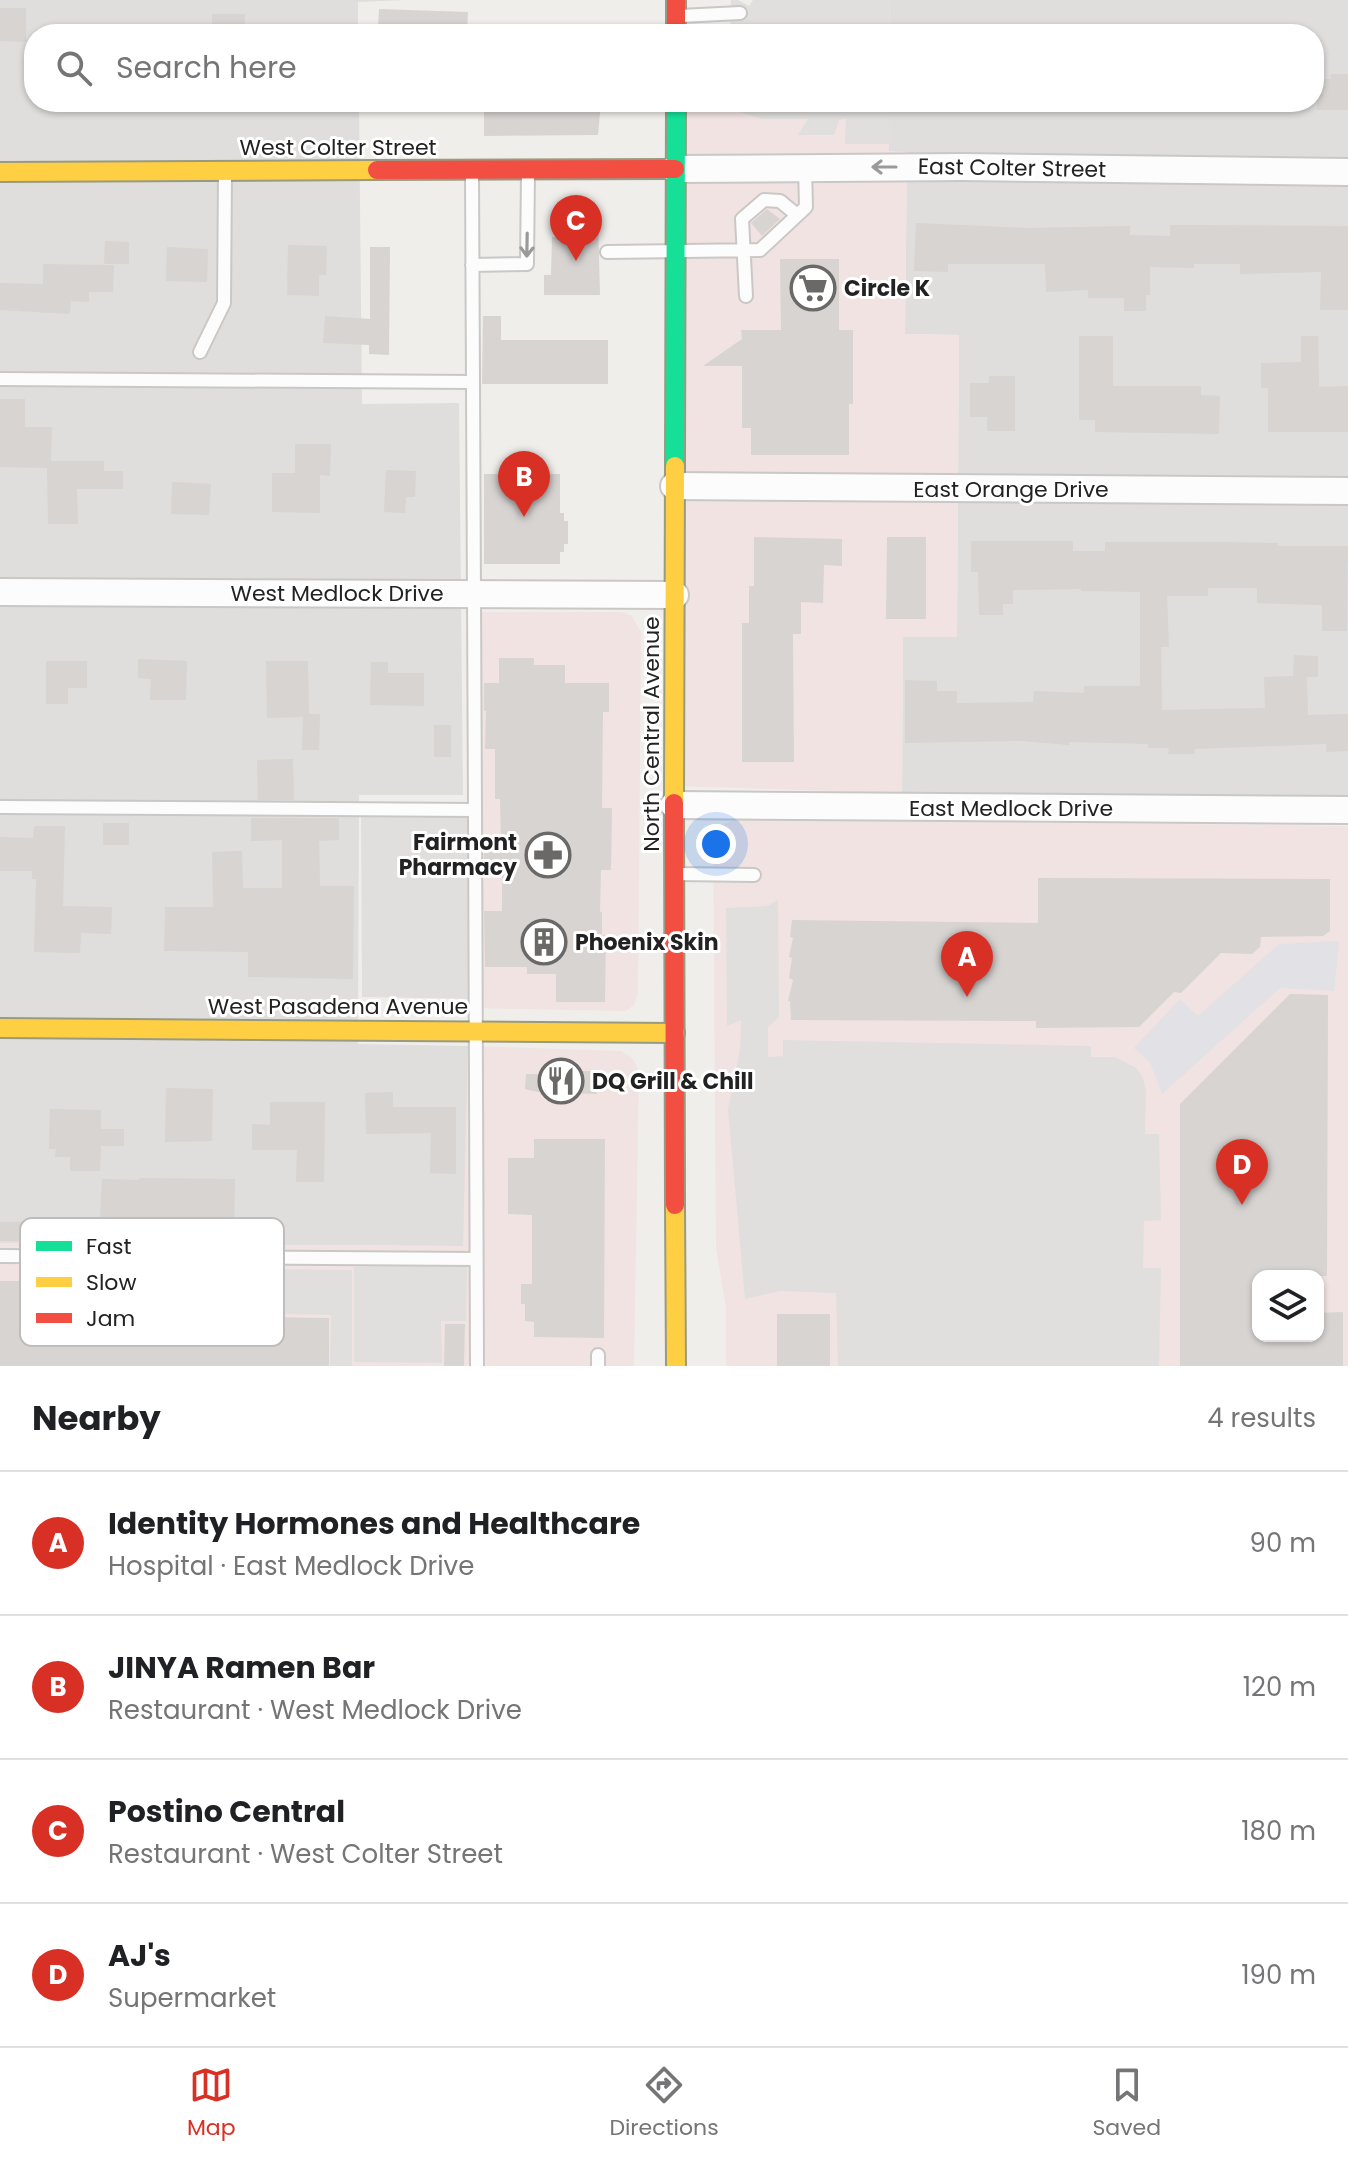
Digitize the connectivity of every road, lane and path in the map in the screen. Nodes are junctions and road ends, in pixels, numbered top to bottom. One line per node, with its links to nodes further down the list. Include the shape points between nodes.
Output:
1 (740, 13): 2 (lane)
2 (676, 17)
3 (676, 112): 5 (street, North Central Avenue)
4 (805, 167): 5 (street, East Colter Street); 10 (street, East Colter Street, one-way to 4); 11 (lane, via 806,207)
5 (675, 169): 7 (street, West Colter Street); 14 (street, North Central Avenue)
6 (472, 170): 7 (street, West Colter Street); 9 (street, West Colter Street); 15 (lane)
7 (528, 170): 15 (lane, one-way to 15, via 527,264)
8 (0, 172): 9 (street, West Colter Street)
9 (225, 172): 17 (lane, via 224,303)
10 (1348, 172)
11 (797, 215): 12 (lane, via 760,250); 12 (lane, via 780,201 764,200 742,219)
12 (744, 250): 14 (lane); 16 (lane)
13 (607, 252): 14 (lane)
14 (675, 252): 20 (street, North Central Avenue)
15 (472, 265): 19 (lane)
16 (746, 296)
17 (200, 352)
18 (0, 379): 19 (lane)
19 (472, 382): 23 (lane)
20 (674, 486): 21 (street, East Orange Drive); 24 (street, North Central Avenue)
21 (1348, 491)
22 (0, 592): 23 (street, West Medlock Drive)
23 (473, 593): 24 (street, West Medlock Drive); 27 (lane)
24 (675, 595): 25 (street, North Central Avenue)
25 (674, 805): 28 (street, East Medlock Drive); 29 (street, North Central Avenue)
26 (0, 807): 27 (lane)
27 (475, 810): 32 (lane)
28 (1348, 810)
29 (675, 874): 30 (lane); 33 (street, North Central Avenue)
30 (754, 875)
31 (0, 1028): 32 (street, West Pasadena Avenue)
32 (476, 1031): 33 (street, West Pasadena Avenue); 37 (lane)
33 (675, 1033): 39 (street, North Central Avenue)
34 (0, 1256): 35 (lane)
35 (20, 1256)
36 (284, 1258): 37 (lane)
37 (476, 1259): 38 (lane)
38 (477, 1366)
39 (676, 1366)

